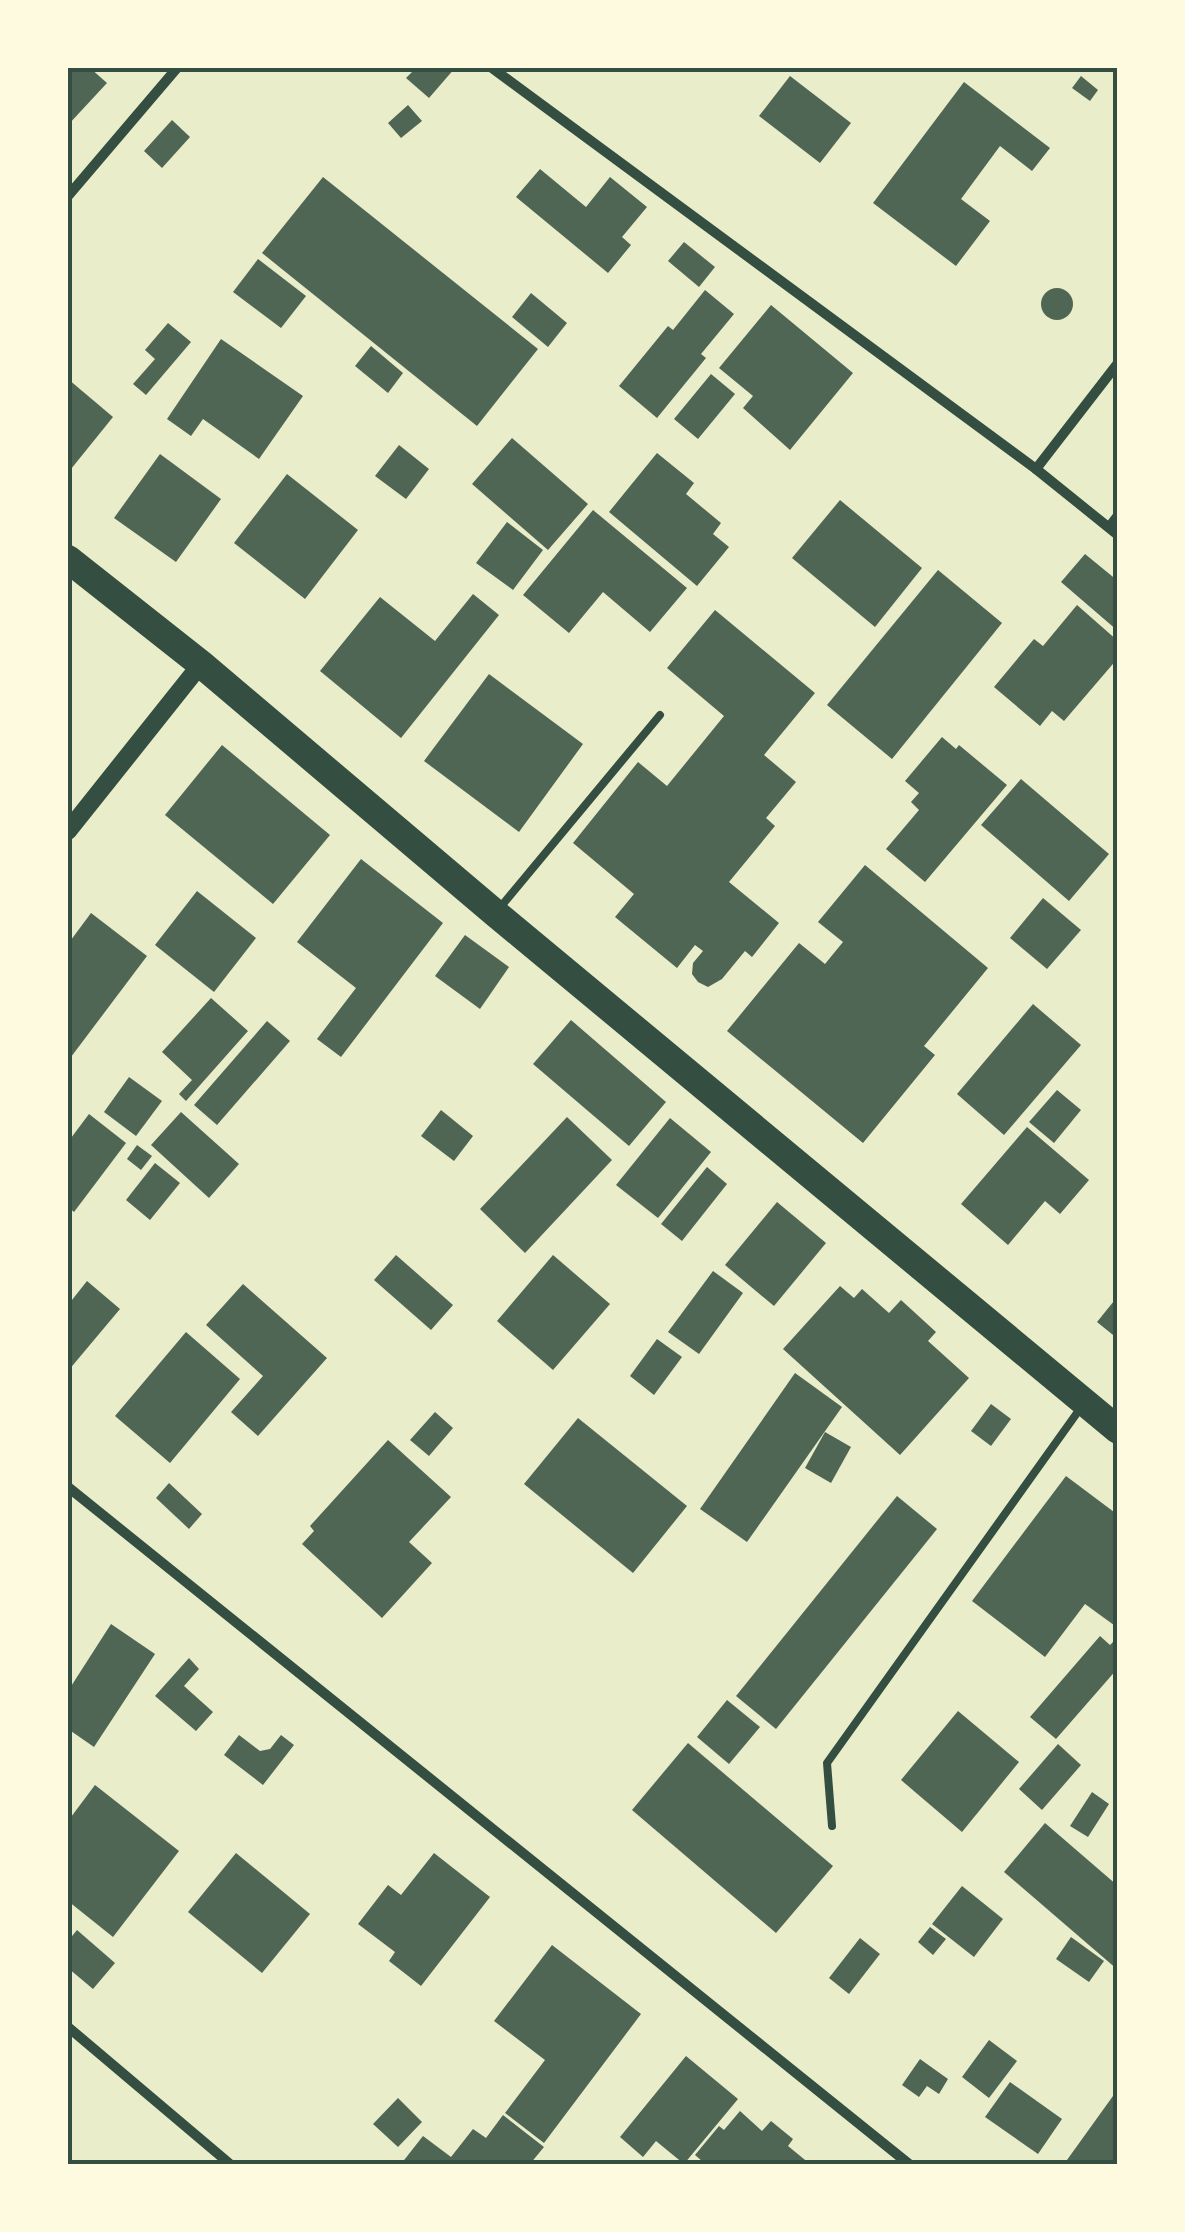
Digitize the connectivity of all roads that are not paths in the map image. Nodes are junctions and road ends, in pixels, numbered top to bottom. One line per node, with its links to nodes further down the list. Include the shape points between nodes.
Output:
1 (177, 68): 3 (street)
2 (492, 68): 5 (street)
3 (68, 196)
4 (1118, 363): 5 (street)
5 (1036, 468): 7 (street)
6 (1118, 514): 7 (lane)
7 (1108, 527): 8 (street)
8 (1118, 536)
9 (68, 560): 10 (highway)
10 (200, 664): 12 (street); 13 (highway)
11 (660, 715): 13 (lane)
12 (68, 831)
13 (495, 914): 14 (highway)
14 (1085, 1402): 15 (highway); 17 (lane, via 828,1763)
15 (1116, 1426)
16 (68, 1487): 20 (street)
17 (832, 1826)
18 (68, 2027): 19 (street)
19 (230, 2164)
20 (909, 2164)

